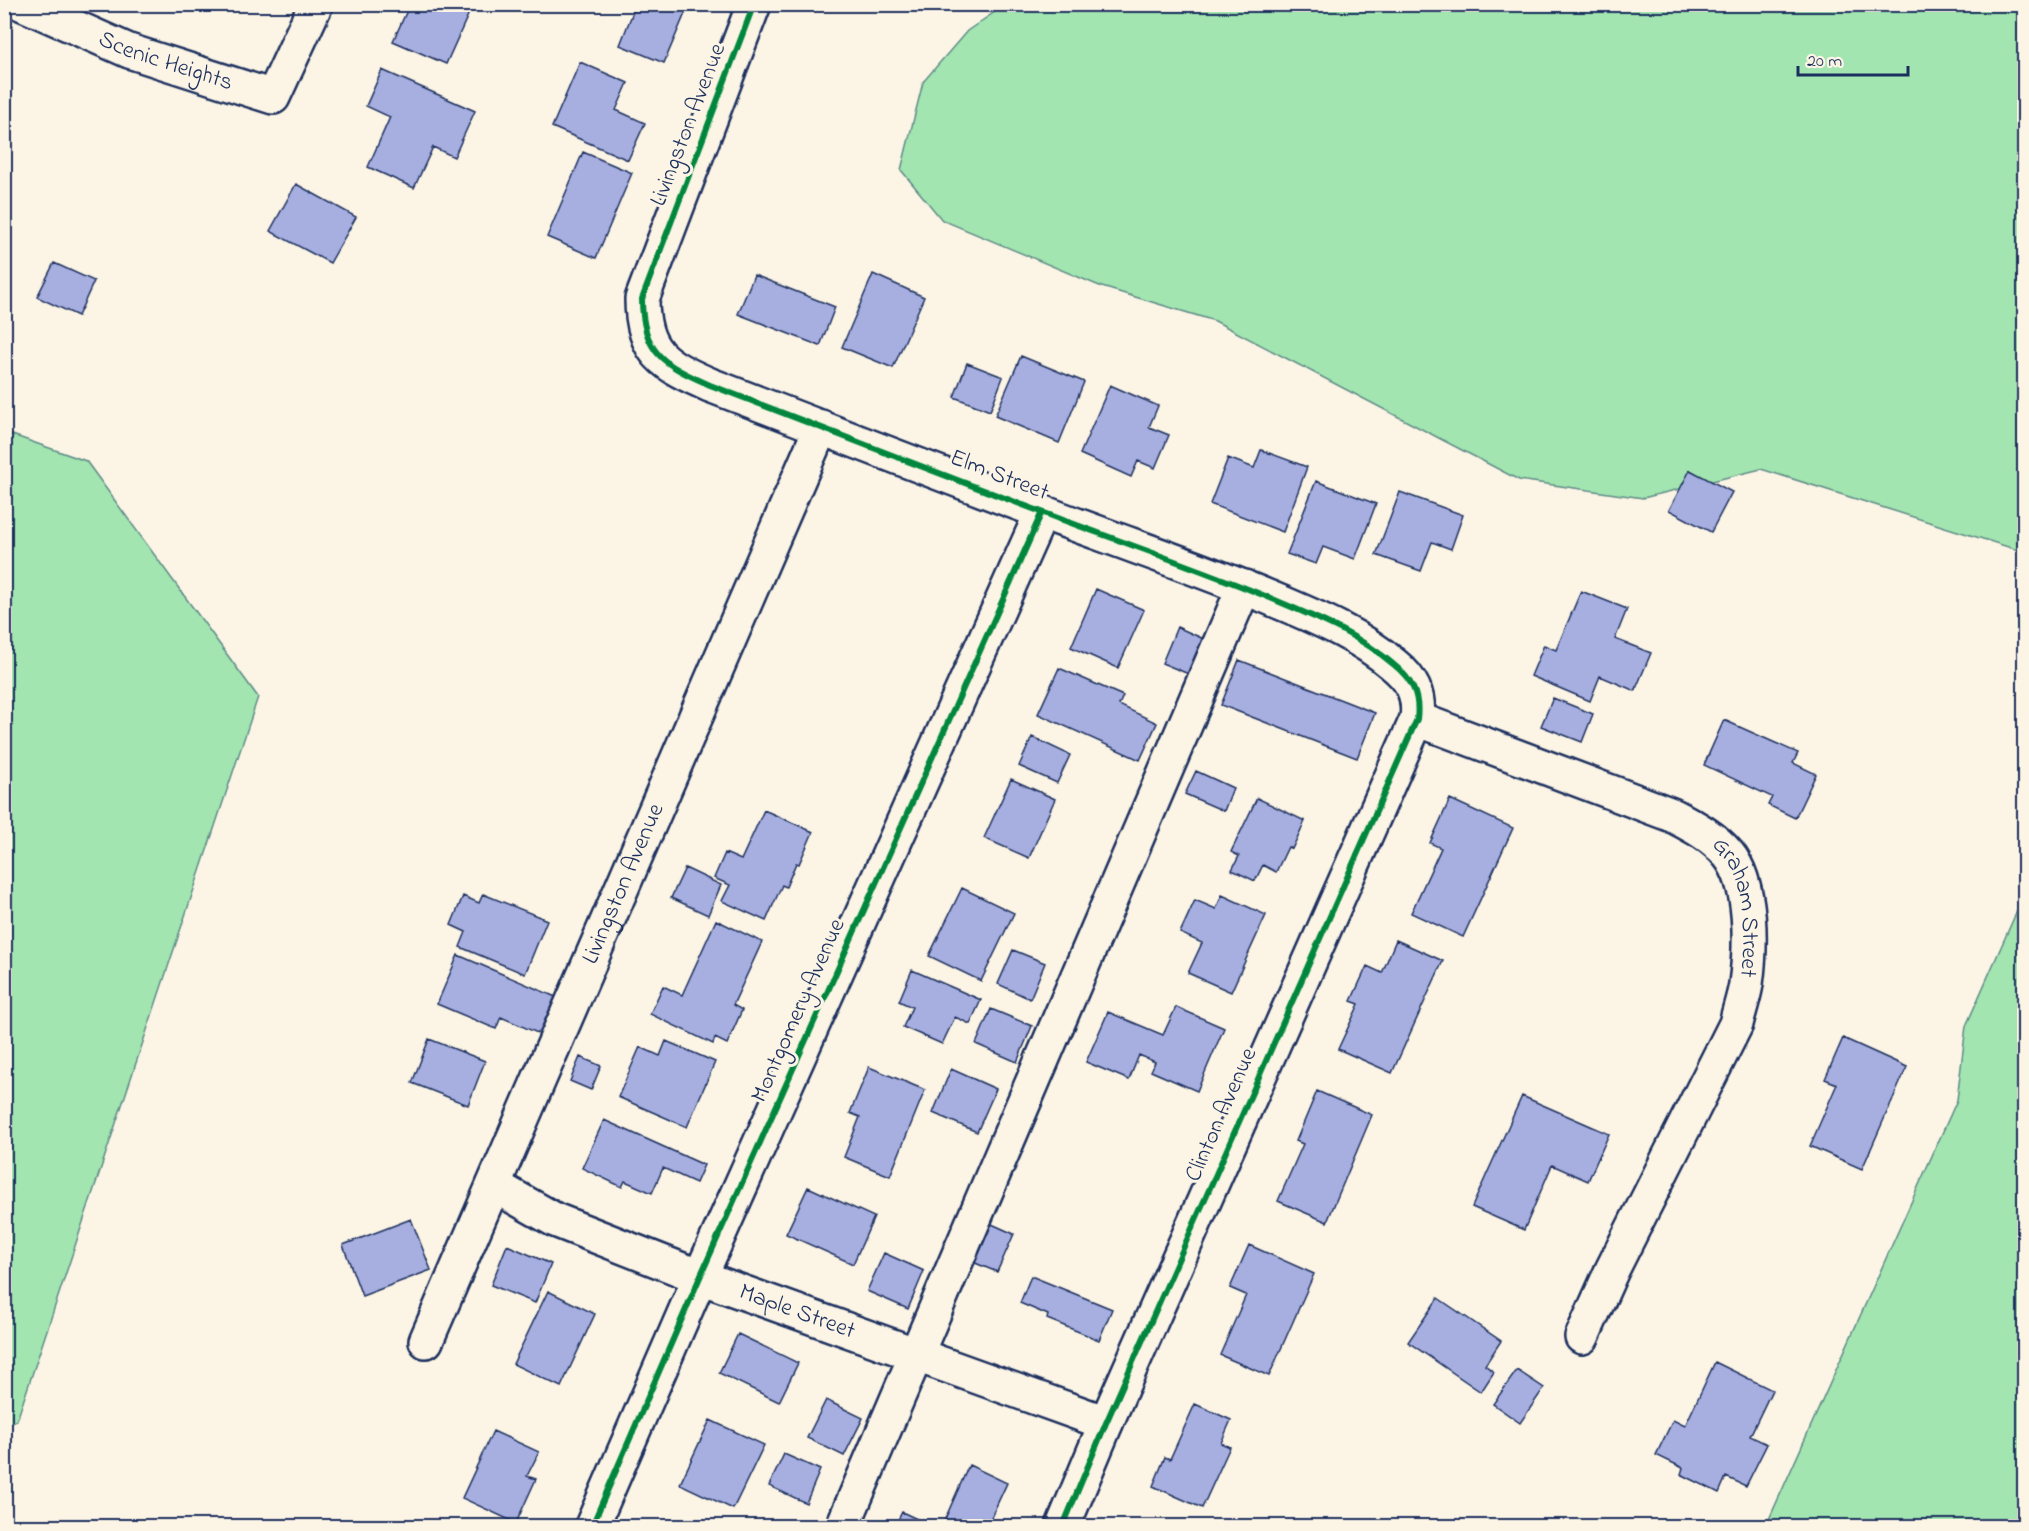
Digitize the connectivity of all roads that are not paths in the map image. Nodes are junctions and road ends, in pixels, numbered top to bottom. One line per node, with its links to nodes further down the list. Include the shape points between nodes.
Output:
1 (23, 4): 2 (street, Scenic Heights, via 129,51 273,97)
2 (316, 4)
3 (754, 4): 4 (street, Livingston Avenue)
4 (670, 225): 5 (street, Elm Street, via 642,299 642,322 653,348 676,370)
5 (821, 427): 6 (street, Elm Street); 9 (street, Livingston Avenue)
6 (1042, 512): 7 (street, Elm Street); 10 (street, Montgomery Avenue)
7 (1244, 586): 8 (street, Elm Street, via 1340,628 1394,664 1417,694); 13 (street)
8 (1416, 719): 11 (street, Graham Street, via 1672,815 1705,832 1729,855 1745,888 1749,929 1747,974 1736,1024); 14 (street, Clinton Avenue)
9 (495, 1186): 10 (street, Maple Street, via 555,1220); 12 (street, Livingston Avenue)
10 (700, 1276): 13 (street, Maple Street); 15 (street, Montgomery Avenue)
11 (1582, 1337)
12 (426, 1341)
13 (917, 1354): 14 (street, Maple Street); 16 (street)
14 (1106, 1424): 17 (street, Clinton Avenue)
15 (592, 1527)
16 (843, 1527)
17 (1063, 1527)

